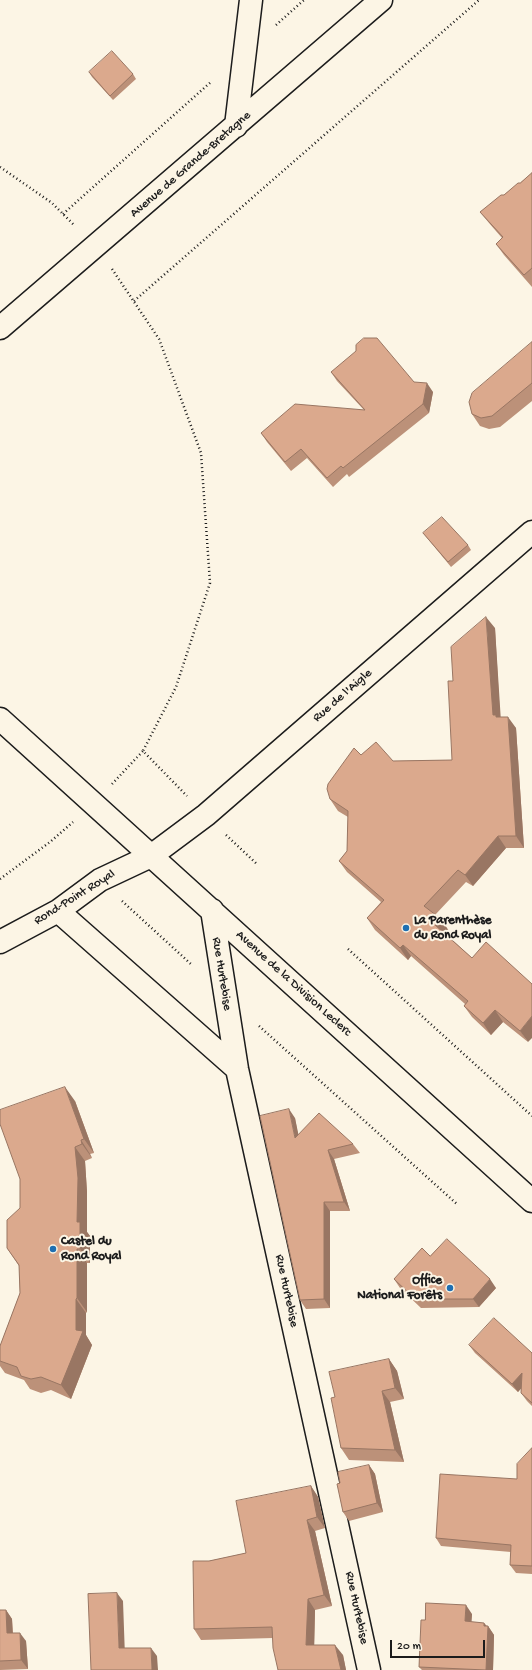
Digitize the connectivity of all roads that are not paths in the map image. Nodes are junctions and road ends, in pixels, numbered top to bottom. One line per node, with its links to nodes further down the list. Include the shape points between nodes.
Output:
1 (251, 0): 3 (street)
2 (382, 0): 3 (street, Avenue de Grande-Bretagne)
3 (236, 126): 4 (street, Avenue de Grande-Bretagne)
4 (0, 328)
5 (532, 532): 7 (street, Rue de l'Aigle, via 206,815)
6 (0, 719): 7 (street, Avenue de la Division Leclerc)
7 (151, 856): 8 (street, Rond-Point Royal, via 100,880); 9 (street, Avenue de la Division Leclerc)
8 (58, 910): 10 (street, Rond-Point Royal); 11 (street)
9 (212, 910): 11 (street, Rue Hurtebise); 12 (street, Avenue de la Division Leclerc)
10 (0, 942)
11 (237, 1069): 13 (street, Rue Hurtebise)
12 (532, 1201)
13 (369, 1670)

